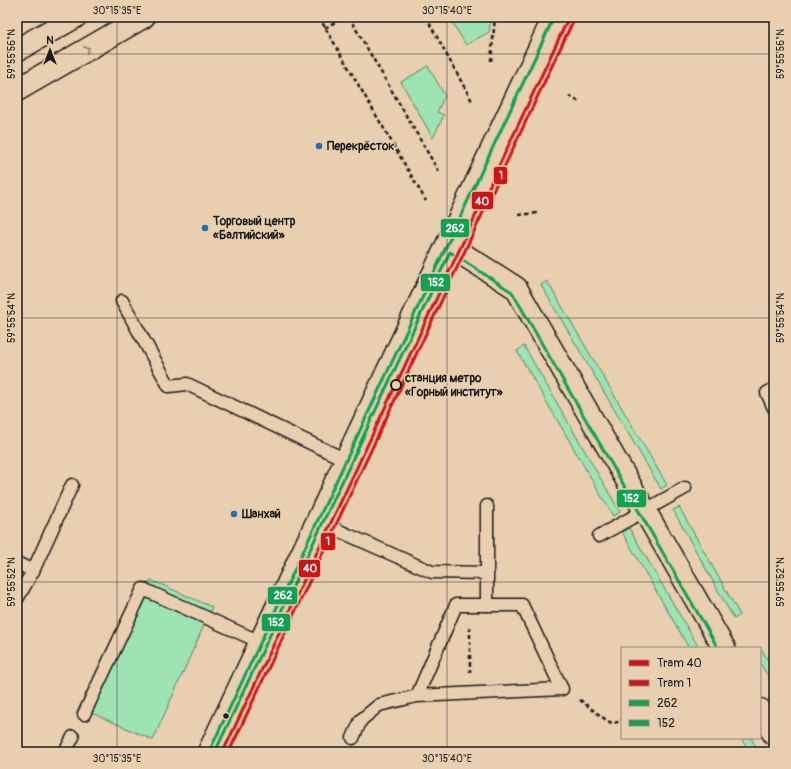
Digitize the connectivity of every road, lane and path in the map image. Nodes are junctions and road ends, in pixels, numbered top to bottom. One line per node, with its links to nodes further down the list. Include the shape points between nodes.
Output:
1 (75, 17): 10 (street)
2 (143, 17): 12 (street, one-way to 2)
3 (318, 17): 9 (path)
4 (344, 17): 9 (path)
5 (349, 17): 16 (path)
6 (426, 17): 14 (path)
7 (495, 17): 11 (path)
8 (554, 17): 20 (street)
9 (325, 28): 17 (path)
10 (17, 50)
11 (491, 61)
12 (17, 90)
13 (569, 96): 15 (path)
14 (472, 101)
15 (581, 103)
16 (439, 172)
17 (426, 201)
18 (537, 213): 19 (path)
19 (519, 215)
20 (448, 245): 24 (street); 28 (street, via 516,288)
21 (122, 301): 24 (lane, via 169,386 187,384)
22 (774, 389): 23 (lane, via 767,393)
23 (774, 408)
24 (346, 460): 29 (street)
25 (72, 485): 32 (lane)
26 (685, 488): 28 (lane)
27 (487, 506): 33 (lane)
28 (644, 510): 30 (lane); 38 (street)
29 (317, 521): 33 (lane, via 432,572); 37 (street)
30 (599, 536)
31 (17, 563): 32 (lane)
32 (33, 571): 34 (lane)
33 (487, 573): 36 (lane)
34 (17, 599)
35 (470, 605): 36 (lane); 40 (path); 41 (lane, via 456,605)
36 (487, 605): 39 (lane, via 522,605)
37 (260, 642): 43 (lane, via 143,589); 49 (street)
38 (723, 647)
39 (562, 689): 40 (lane); 44 (path, via 592,707 609,723)
40 (470, 693): 41 (lane)
41 (417, 696): 47 (lane, via 379,705 361,720)
42 (761, 712): 45 (street)
43 (84, 714)
44 (621, 721)
45 (774, 734)
46 (73, 737): 48 (lane)
47 (353, 738)
48 (65, 752)
49 (209, 752)

